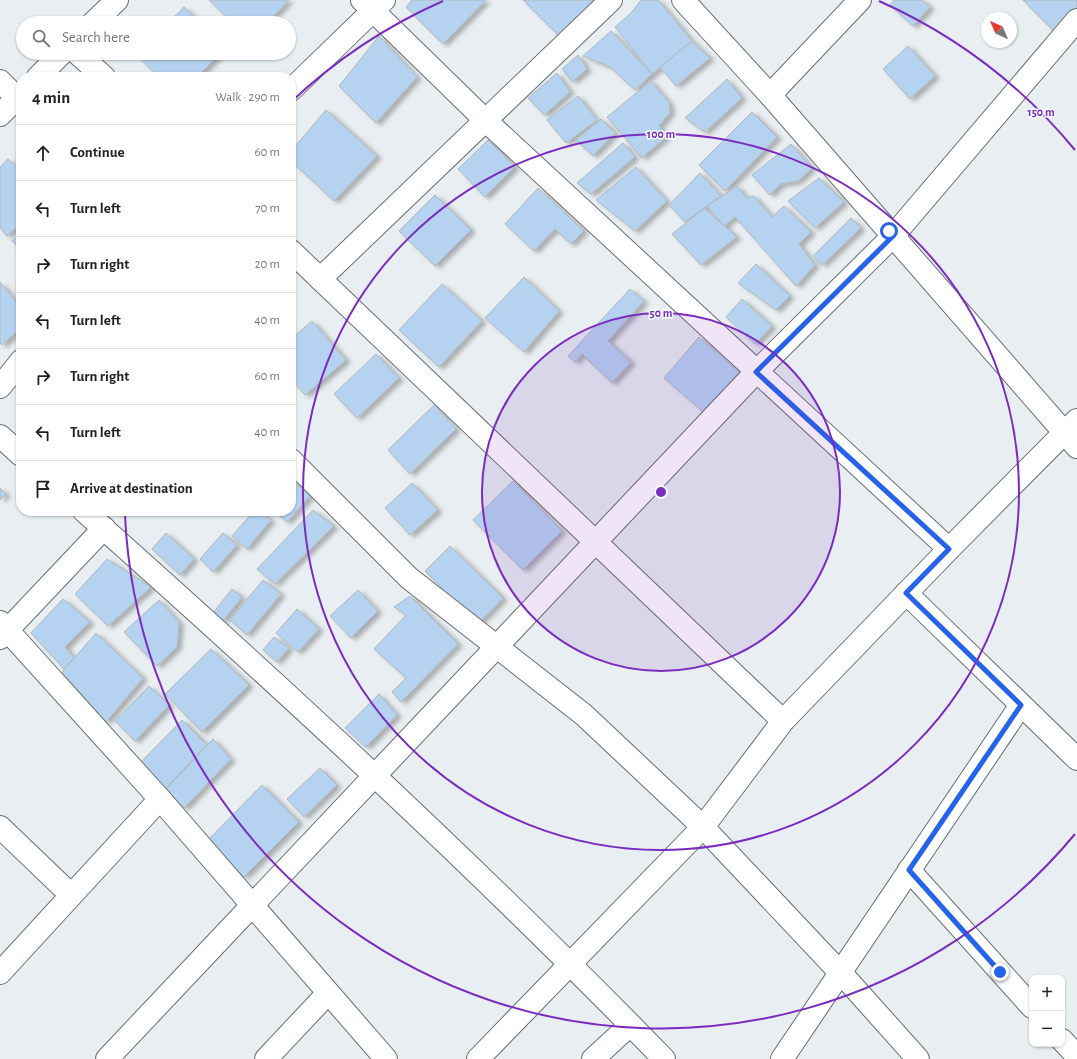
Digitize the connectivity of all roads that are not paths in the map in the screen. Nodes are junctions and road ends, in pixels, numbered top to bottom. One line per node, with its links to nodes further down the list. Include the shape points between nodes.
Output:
1 (117, 0): 6 (street)
2 (611, 0): 18 (street)
3 (683, 0): 15 (street)
4 (860, 0): 15 (street)
5 (373, 4): 13 (street); 18 (street)
6 (100, 16)
7 (1077, 20): 19 (street)
8 (55, 60): 10 (street)
9 (85, 60): 11 (street)
10 (43, 72)
11 (98, 72)
12 (0, 81): 14 (street)
13 (296, 85)
14 (16, 94)
15 (770, 95): 19 (street)
16 (16, 99): 17 (street)
17 (0, 114)
18 (485, 120): 21 (street); 23 (street)
19 (893, 236): 23 (street); 25 (street)
20 (296, 256): 21 (street)
21 (320, 279): 31 (street)
22 (16, 367): 24 (street)
23 (756, 372): 31 (street); 32 (street)
24 (0, 387)
25 (1073, 434): 32 (street)
26 (0, 436): 27 (street)
27 (16, 450)
28 (296, 465): 35 (street, via 409,578)
29 (90, 516): 30 (street)
30 (104, 528): 34 (street); 39 (street)
31 (596, 542): 35 (street); 37 (street)
32 (949, 549): 33 (street)
33 (906, 593): 36 (street); 37 (street)
34 (2, 630): 40 (street)
35 (496, 647): 39 (street); 42 (street, via 584,715)
36 (1021, 705): 38 (street); 43 (street)
37 (783, 721): 42 (street)
38 (1077, 759)
39 (375, 775): 45 (street); 46 (street)
40 (160, 799): 44 (street); 45 (street)
41 (0, 827): 44 (street)
42 (703, 827): 46 (street); 48 (street)
43 (909, 870): 48 (street); 50 (street)
44 (71, 895): 47 (street)
45 (252, 905): 49 (street); 54 (street)
46 (571, 963): 51 (street); 57 (street)
47 (0, 973)
48 (841, 974): 60 (street); 61 (street)
49 (328, 992): 55 (street); 56 (street)
50 (1029, 1004)
51 (630, 1024): 58 (street); 59 (street)
52 (1065, 1043): 53 (street)
53 (1077, 1056)
54 (107, 1059)
55 (266, 1059)
56 (386, 1059)
57 (478, 1059)
58 (593, 1059)
59 (664, 1059)
60 (782, 1059)
61 (918, 1059)

